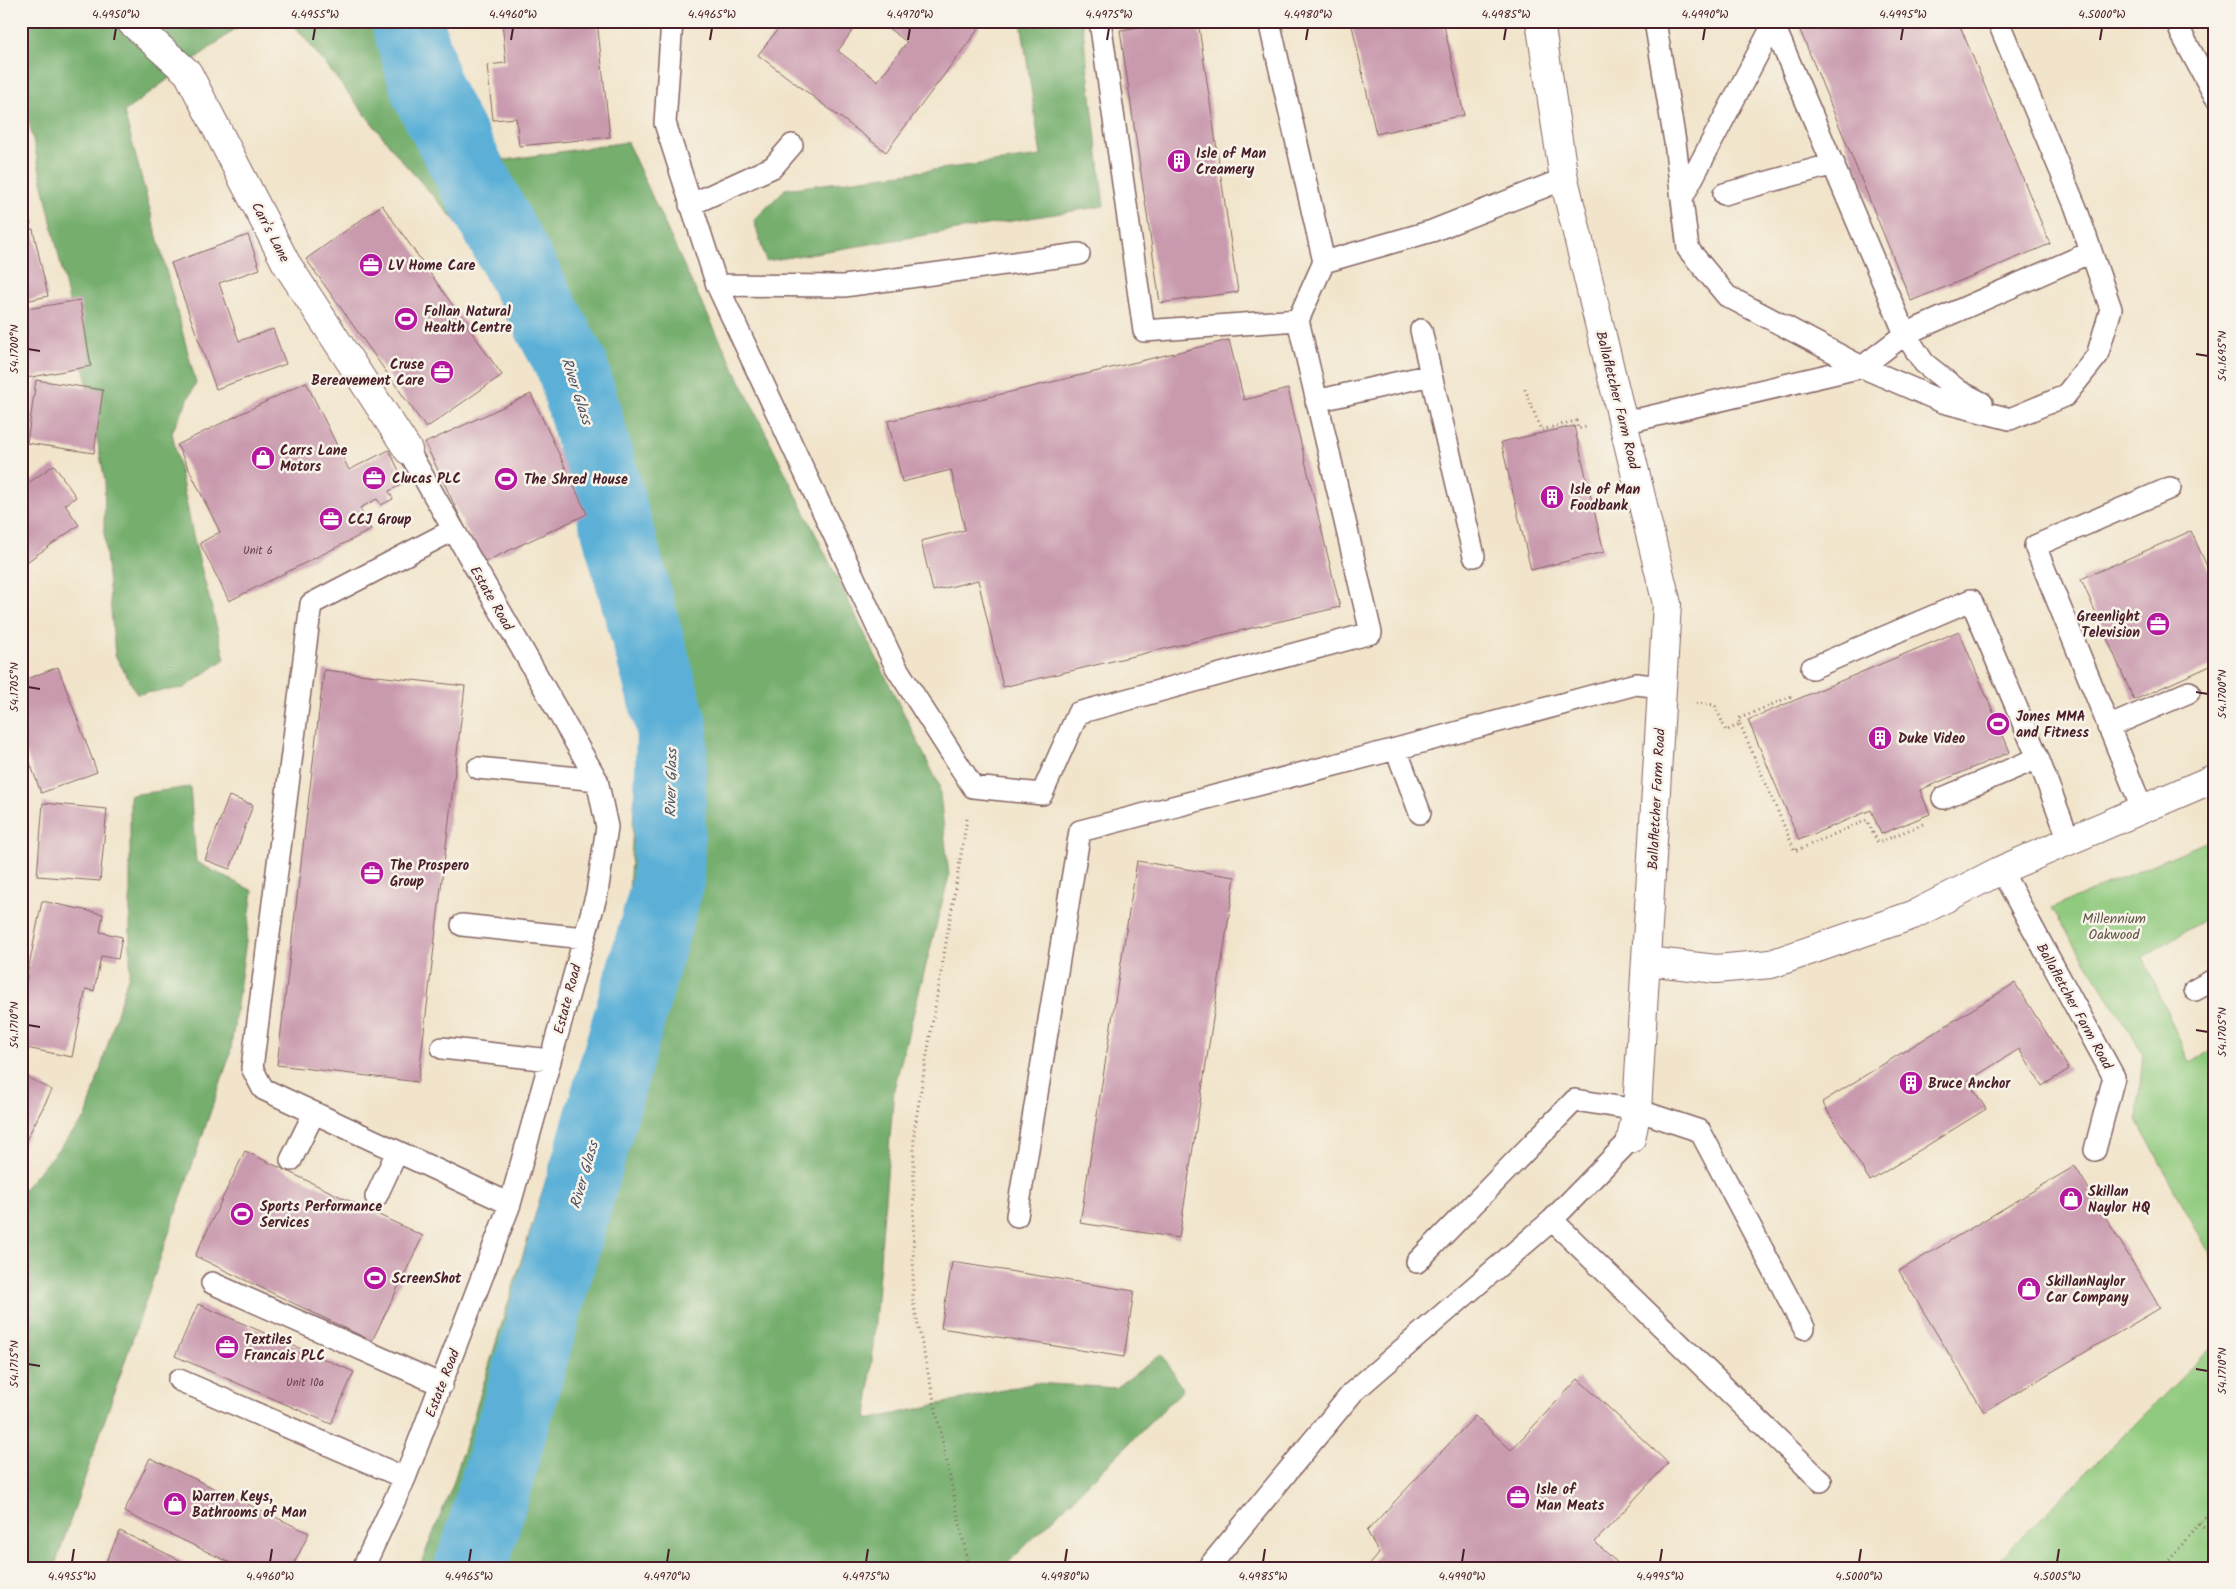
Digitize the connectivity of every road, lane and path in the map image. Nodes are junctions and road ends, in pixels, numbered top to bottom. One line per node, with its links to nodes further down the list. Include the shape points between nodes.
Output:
1 (130, 21): 31 (street, Carr's Lane, via 188,73 286,263)
2 (672, 21): 16 (lane, via 665,123)
3 (1100, 21): 21 (lane, via 1144,330)
4 (1269, 21): 19 (lane)
5 (1540, 21): 13 (street, Ballafletcher Farm Road)
6 (1655, 21): 15 (lane)
7 (1998, 21): 17 (lane, via 2076,208)
8 (2178, 21): 10 (lane, via 2181,33)
9 (1772, 23): 12 (lane); 15 (lane)
10 (2215, 96)
11 (792, 145): 16 (lane, via 773,167)
12 (1834, 164): 14 (lane); 23 (lane)
13 (1564, 179): 19 (lane, via 1432,231); 29 (street, Ballafletcher Farm Road)
14 (1724, 194)
15 (1682, 198): 24 (lane, via 1688,249 1727,296)
16 (690, 205): 20 (lane)
17 (2091, 252): 23 (lane); 28 (lane, via 2111,309 2097,356 2065,396)
18 (1079, 254): 20 (lane, via 844,286)
19 (1324, 262): 21 (lane)
20 (717, 284): 46 (lane, via 896,667)
21 (1298, 320): 27 (lane)
22 (1421, 330): 25 (lane)
23 (1905, 334): 24 (lane); 28 (lane, via 1924,363 1959,391)
24 (1862, 367): 28 (lane, via 1943,402); 29 (lane)
25 (1431, 375): 27 (lane); 34 (lane)
26 (1525, 390): 30 (path, via 1541,430 1576,420 1578,429)
27 (1316, 401): 46 (lane, via 1371,633 1078,713 1042,794)
28 (2010, 419)
29 (1623, 423): 36 (street, Ballafletcher Farm Road, via 1667,604)
30 (1581, 428)
31 (408, 450): 33 (lane, Estate Road)
32 (2170, 488): 40 (lane, via 2035,546)
33 (453, 530): 45 (lane, Estate Road); 60 (lane, via 311,604 252,1068 262,1089)
34 (1474, 556)
35 (1812, 668): 39 (path, via 1798,693 1738,719); 42 (lane, via 1971,600)
36 (1662, 687): 41 (lane, via 1636,684); 54 (street, Ballafletcher Farm Road)
37 (2189, 692): 40 (lane)
38 (1697, 703): 39 (path, via 1715,705 1726,730)
39 (1740, 724): 47 (path, via 1795,851 1868,820 1878,843 1934,820)
40 (2108, 727): 48 (lane)
41 (1396, 750): 49 (lane); 67 (lane, via 1080,831)
42 (2038, 758): 47 (lane); 50 (lane)
43 (478, 768): 45 (lane)
44 (2215, 778): 48 (street)
45 (597, 780): 53 (lane, Estate Road, via 608,827 597,893)
46 (973, 787): 80 (path, via 914,1131 913,1301)
47 (1943, 798)
48 (2142, 808): 50 (street)
49 (1420, 813)
50 (2069, 840): 51 (street)
51 (2001, 870): 54 (street, via 1913,915 1771,964 1716,969); 62 (lane, Ballafletcher Farm Road, via 2114,1077)
52 (462, 925): 53 (lane)
53 (584, 938): 58 (lane, Estate Road)
54 (1646, 961): 59 (street, Ballafletcher Farm Road)
55 (2215, 980): 56 (lane)
56 (2195, 990)
57 (442, 1048): 58 (lane)
58 (550, 1060): 66 (lane, Estate Road)
59 (1637, 1110): 61 (street, Ballafletcher Farm Road); 69 (lane, via 1574,1100); 71 (lane, via 1700,1130)
60 (314, 1113): 63 (lane); 64 (lane)
61 (1631, 1139): 68 (lane)
62 (2095, 1150)
63 (397, 1152): 65 (lane); 66 (lane)
64 (291, 1160)
65 (376, 1197)
66 (510, 1204): 73 (lane, Estate Road)
67 (1017, 1216)
68 (1552, 1220): 75 (lane); 81 (lane, via 1353,1392)
69 (1417, 1262)
70 (212, 1283): 73 (lane)
71 (1804, 1328)
72 (180, 1380): 74 (lane)
73 (442, 1385): 74 (lane, Estate Road)
74 (405, 1478): 79 (lane, Estate Road)
75 (1821, 1481)
76 (2215, 1504): 77 (path)
77 (2199, 1524): 78 (path); 82 (path)
78 (2215, 1537)
79 (363, 1568)
80 (969, 1568)
81 (1208, 1568)
82 (2163, 1568)

